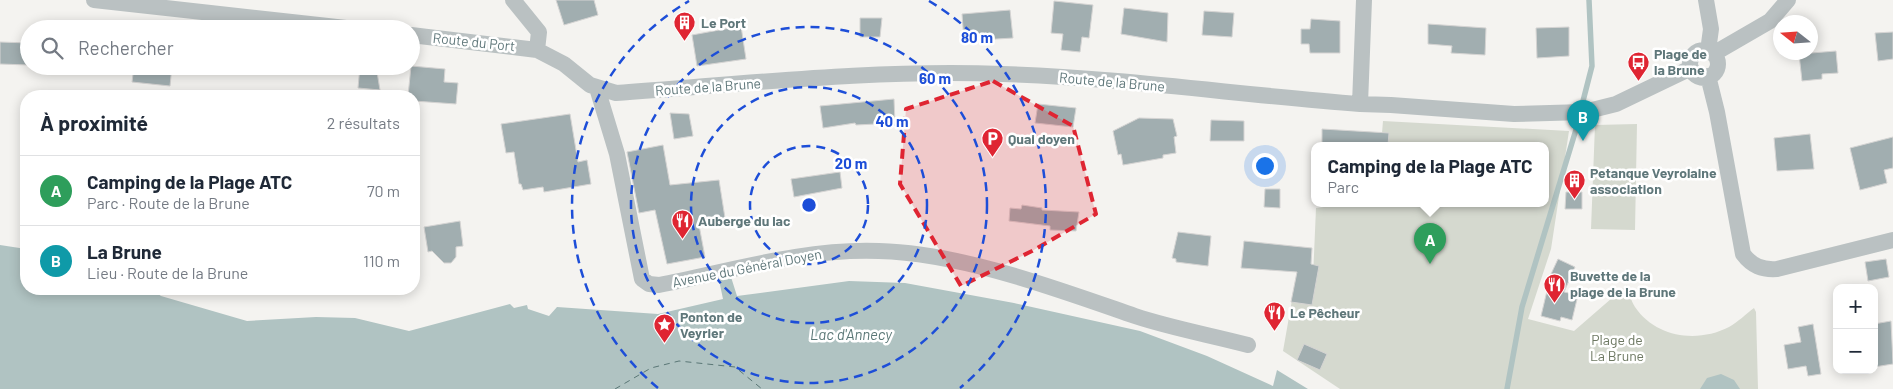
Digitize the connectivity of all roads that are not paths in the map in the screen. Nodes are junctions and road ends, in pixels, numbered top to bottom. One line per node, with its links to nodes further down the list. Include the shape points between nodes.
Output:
1 (94, 0): 6 (street)
2 (513, 0): 8 (street, via 539,32)
3 (1364, 0): 13 (street)
4 (1706, 0): 9 (street)
5 (1788, 0): 9 (street, via 1770,22)
6 (274, 20)
7 (420, 36): 8 (street, Route du Port)
8 (537, 50): 12 (street, Route de la Brune)
9 (1711, 52): 10 (street, via 1701,50 1695,53 1690,60); 11 (street, via 1717,60 1717,68)
10 (1691, 68): 11 (street, via 1698,76); 13 (street, Route de la Brune, via 1616,104 1584,112 1514,114)
11 (1708, 76): 14 (street, via 1743,254 1756,266 1777,268)
12 (597, 88): 13 (street, Route de la Brune, via 616,93 838,78 1002,74); 15 (street, Avenue du Général Doyen, via 617,154 642,279 649,284 659,285 817,253 879,251 916,254 989,270 1078,295 1150,320)
13 (1360, 104)
14 (1893, 240)
15 (1248, 345)

